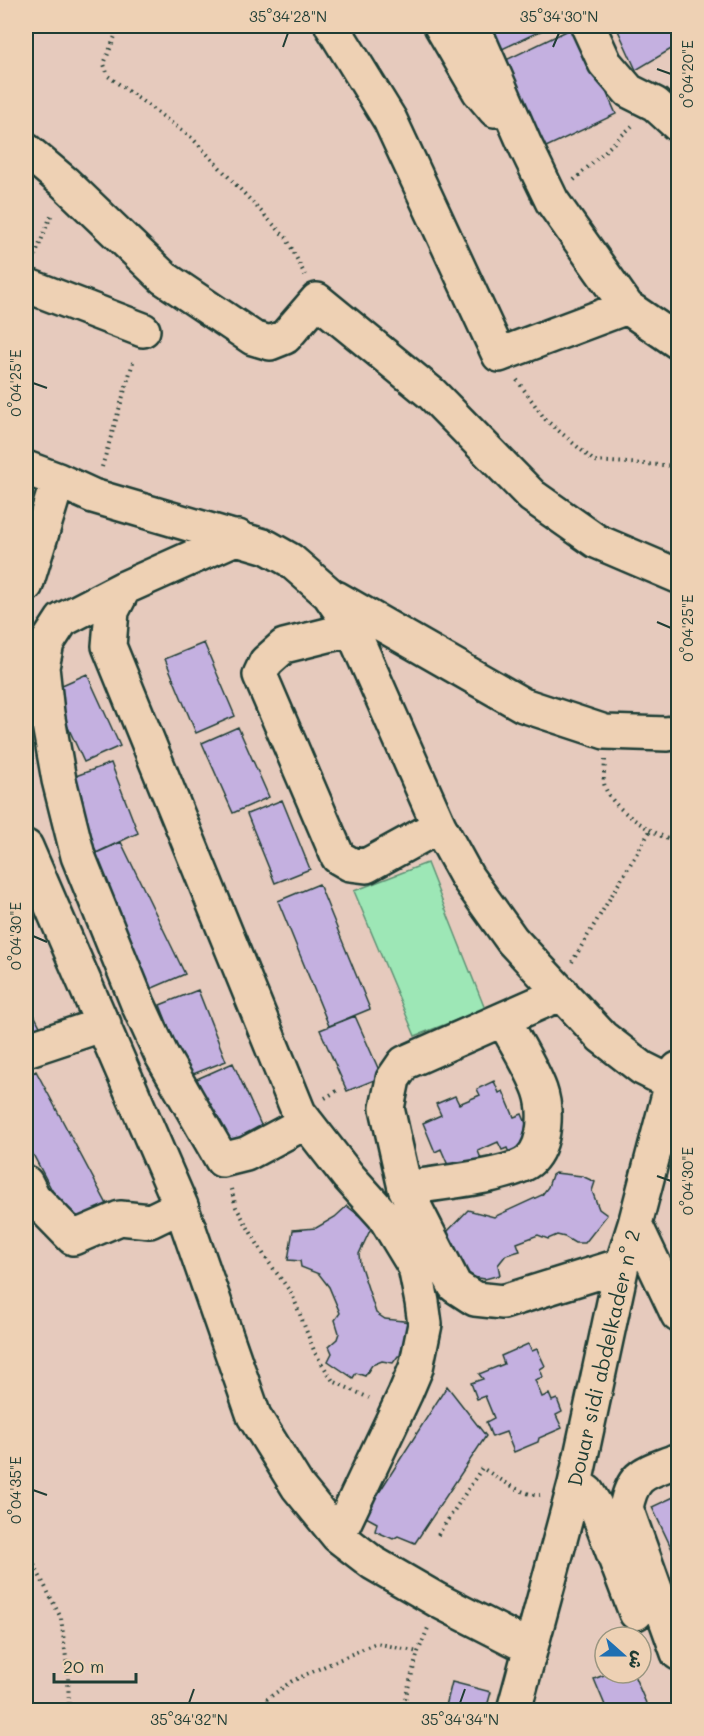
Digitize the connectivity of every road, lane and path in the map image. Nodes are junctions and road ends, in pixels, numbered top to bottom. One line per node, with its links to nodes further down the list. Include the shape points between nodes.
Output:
1 (119, 26): 12 (path, via 104,64 108,76 192,138 287,239)
2 (332, 26): 16 (street, via 390,120)
3 (441, 26): 7 (street, via 478,91)
4 (473, 26): 7 (street)
5 (588, 26): 6 (street, via 605,63 629,91)
6 (667, 115): 10 (path)
7 (525, 145): 10 (street)
8 (26, 150): 9 (street)
9 (64, 182): 11 (path); 12 (street, via 164,278 253,338 270,343 285,337)
10 (552, 201): 13 (street)
11 (30, 271): 14 (street)
12 (317, 300): 22 (street, via 432,394 532,496 596,541)
13 (627, 307): 15 (street); 16 (street)
14 (143, 330): 20 (path)
15 (678, 342)
16 (499, 355): 17 (path, via 545,419 594,461)
17 (678, 466)
18 (26, 468): 19 (street)
19 (58, 480): 20 (street); 23 (street)
20 (93, 496): 21 (street)
21 (238, 537): 24 (street); 25 (street, via 290,560)
22 (678, 576)
23 (26, 585)
24 (123, 588): 38 (street, via 112,611 109,646 299,1113); 39 (street, via 62,620 47,643 42,667 47,713 59,780 86,877 161,1054)
25 (329, 594): 26 (street); 27 (street, via 523,705)
26 (352, 629): 29 (street); 29 (street, via 284,646 266,662 260,675 338,856 350,864 366,866)
27 (605, 732): 28 (street); 30 (path, via 604,784 612,800)
28 (678, 732)
29 (439, 826): 33 (street, via 467,877 512,940)
30 (650, 831): 31 (path); 33 (path)
31 (678, 844)
32 (26, 847): 35 (street)
33 (564, 982): 34 (street); 37 (street, via 602,1037 642,1068)
34 (504, 1020): 41 (street, via 404,1063 393,1079 387,1108); 41 (street, via 540,1091 544,1117 539,1147 529,1161 502,1172)
35 (104, 1024): 36 (street); 42 (street)
36 (26, 1050)
37 (676, 1079): 43 (street, Douar sidi abdelkader n° 2)
38 (306, 1122): 39 (street, via 246,1154); 46 (street, via 384,1216 415,1267 425,1324 416,1368)
39 (222, 1160): 46 (path, via 236,1207 292,1294 315,1353 333,1381 368,1398)
40 (26, 1183): 42 (street, via 33,1197 73,1238 120,1218 150,1221)
41 (405, 1188): 44 (street, via 455,1286 475,1299 503,1302)
42 (181, 1206): 51 (street, via 254,1416 298,1487)
43 (635, 1224): 44 (street, Douar sidi abdelkader n° 2); 45 (street)
44 (622, 1265): 48 (street, Douar sidi abdelkader n° 2)
45 (678, 1315)
46 (405, 1394): 51 (street)
47 (678, 1460): 57 (street, via 638,1478 629,1492 626,1508)
48 (575, 1484): 54 (street, via 596,1505); 55 (street, Douar sidi abdelkader n° 2)
49 (537, 1496): 50 (path, via 482,1468)
50 (438, 1535)
51 (338, 1536): 53 (street, via 373,1563)
52 (26, 1550): 58 (path, via 61,1618)
53 (437, 1600): 55 (street); 56 (path)
54 (636, 1613)
55 (529, 1647): 61 (street, Douar sidi abdelkader n° 2)
56 (418, 1652): 59 (path, via 376,1643 291,1681); 60 (path)
57 (678, 1653)
58 (69, 1710)
59 (252, 1710)
60 (402, 1710)
61 (514, 1710)

